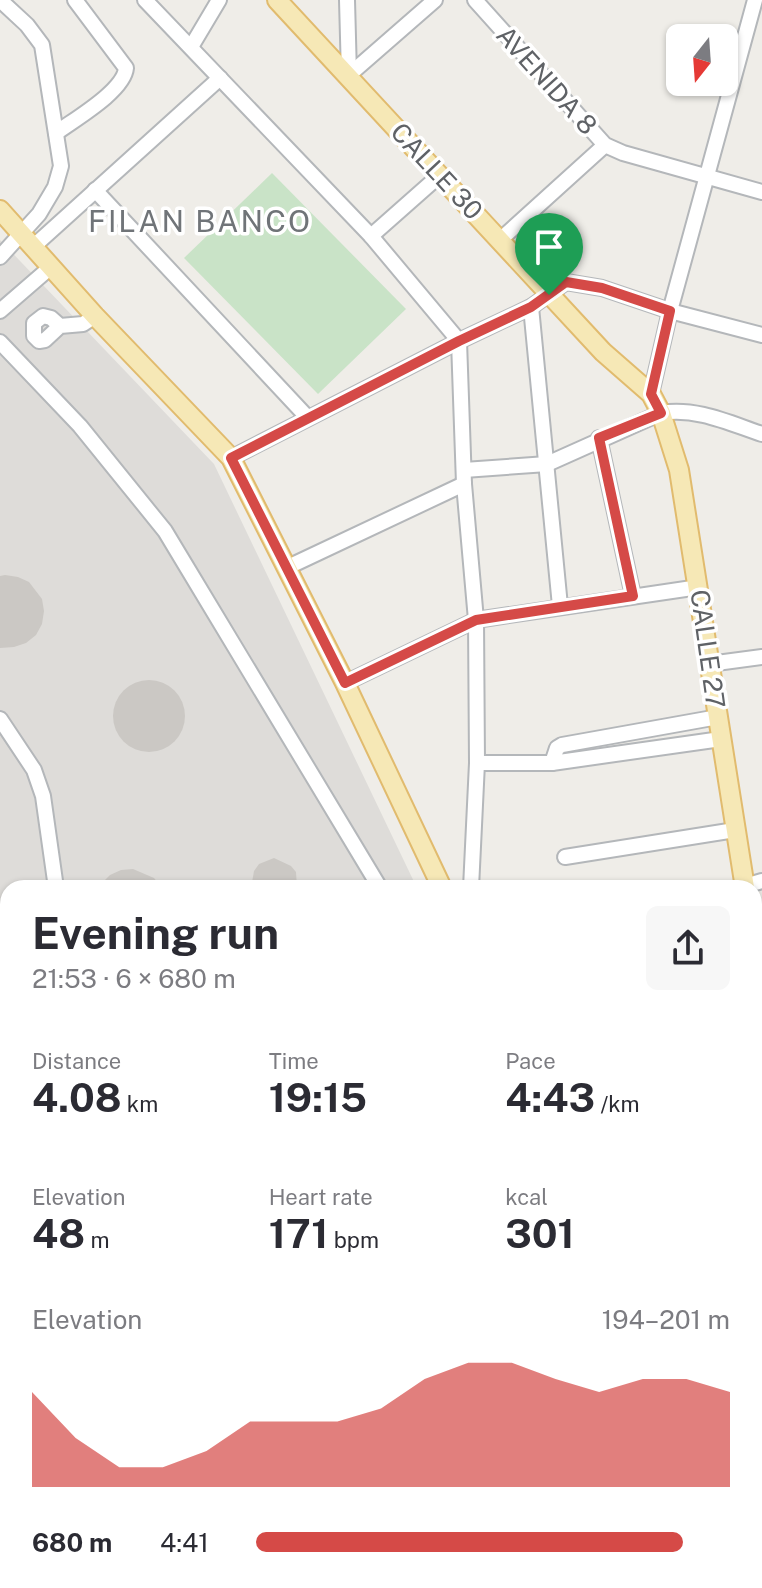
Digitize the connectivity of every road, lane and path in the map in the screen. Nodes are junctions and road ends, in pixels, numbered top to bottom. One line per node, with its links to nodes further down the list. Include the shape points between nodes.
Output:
1 (0, 0): 13 (street, via 42,45)
2 (75, 0): 13 (street, via 126,73 118,87)
3 (145, 0): 10 (street)
4 (219, 0): 10 (street)
5 (277, 0): 11 (main road, CALLE 30)
6 (347, 0): 11 (street)
7 (435, 0): 11 (street)
8 (475, 0): 14 (street, AVENIDA 8)
9 (755, 0): 16 (street)
10 (191, 47): 12 (street)
11 (349, 75): 15 (main road, CALLE 30)
12 (220, 78): 17 (street); 20 (street)
13 (56, 133): 21 (street, via 61,166)
14 (605, 145): 16 (street, AVENIDA 8); 22 (street)
15 (440, 175): 20 (street); 22 (main road, CALLE 30)
16 (707, 177): 18 (street, AVENIDA 8); 28 (street)
17 (95, 190): 21 (street); 36 (street)
18 (762, 192)
19 (0, 210): 21 (main road)
20 (371, 236): 32 (street)
21 (28, 240): 23 (street); 24 (main road)
22 (500, 240): 25 (main road, CALLE 30)
23 (0, 257)
24 (52, 266): 26 (street); 29 (main road)
25 (549, 295): 27 (street); 28 (street, via 573,282); 34 (main road, CALLE 30)
26 (2, 306)
27 (531, 307): 32 (street); 40 (street)
28 (670, 311): 31 (street); 34 (street)
29 (95, 316): 30 (street, via 83,324); 39 (main road)
30 (60, 326)
31 (762, 335)
32 (459, 341): 36 (street); 41 (street)
33 (0, 342): 58 (street, via 80,426 165,531)
34 (651, 394): 35 (main road, CALLE 30)
35 (661, 413): 37 (street, via 700,414); 38 (street); 43 (main road, CALLE 27, via 679,470)
36 (308, 418): 39 (street)
37 (762, 434)
38 (599, 438): 40 (street); 44 (street)
39 (231, 458): 42 (main road)
40 (547, 464): 41 (street); 45 (street)
41 (464, 477): 42 (street); 46 (street)
42 (288, 567): 49 (main road)
43 (699, 587): 44 (street); 48 (main road, CALLE 27)
44 (633, 596): 45 (street)
45 (560, 606): 46 (street)
46 (476, 620): 49 (street); 53 (street)
47 (762, 657): 48 (street)
48 (709, 664): 50 (main road, CALLE 27)
49 (345, 683): 59 (main road)
50 (718, 717): 52 (main road, CALLE 27); 54 (street, via 562,745)
51 (0, 719): 57 (street, via 39,783)
52 (721, 739): 54 (street); 55 (main road, CALLE 27)
53 (477, 763): 54 (street); 60 (street)
54 (552, 763)
55 (735, 830): 56 (street); 61 (main road, CALLE 27)
56 (565, 857)
57 (55, 880)
58 (375, 880)
59 (438, 880)
60 (471, 880)
61 (749, 880)

